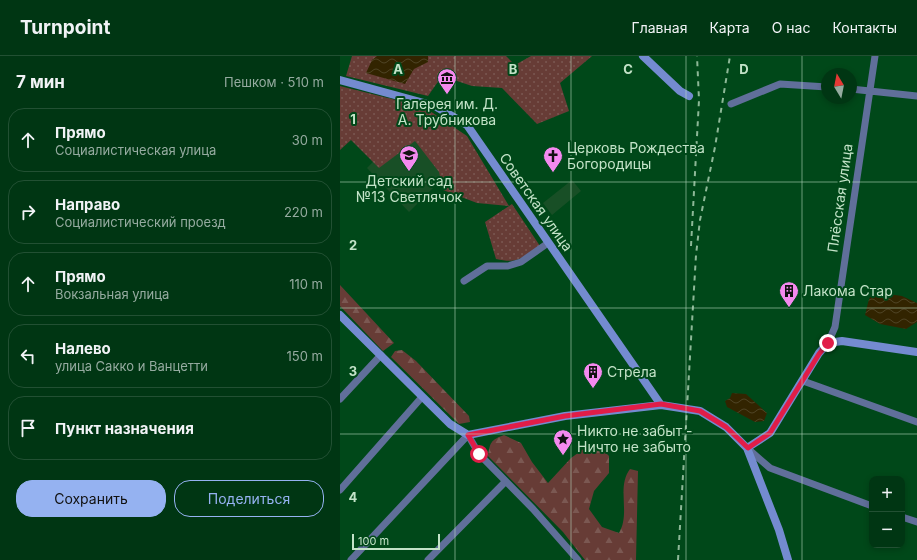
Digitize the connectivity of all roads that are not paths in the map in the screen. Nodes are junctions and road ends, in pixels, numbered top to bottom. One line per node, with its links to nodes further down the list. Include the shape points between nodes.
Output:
1 (643, 56): 7 (main road)
2 (875, 56): 6 (street, Плёсская улица)
3 (340, 80): 10 (main road, Советская улица, via 435,106 467,125)
4 (821, 87): 9 (street, via 780,84)
5 (857, 89): 6 (street)
6 (869, 90): 8 (street); 13 (street, Плёсская улица, via 835,327)
7 (688, 96)
8 (917, 96)
9 (731, 104)
10 (548, 243): 11 (street, via 521,262 508,266 487,266); 19 (main road, Советская улица)
11 (464, 280)
12 (340, 315): 15 (main road)
13 (828, 343): 14 (main road, via 842,341); 16 (main road)
14 (917, 352)
15 (381, 355): 17 (main road); 18 (street)
16 (803, 381): 20 (street); 22 (main road, via 770,433)
17 (422, 397): 21 (main road, via 450,424); 24 (street)
18 (340, 399)
19 (661, 404): 21 (main road, via 565,416); 22 (main road, via 700,411 726,427)
20 (917, 422)
21 (468, 435): 23 (street, via 479,454); 28 (street)
22 (748, 448): 25 (street, via 770,468); 31 (main road)
23 (505, 482): 29 (street); 30 (street)
24 (340, 490)
25 (869, 505)
26 (905, 518): 27 (street)
27 (917, 522)
28 (351, 560)
29 (428, 560)
30 (578, 560)
31 (788, 560)

